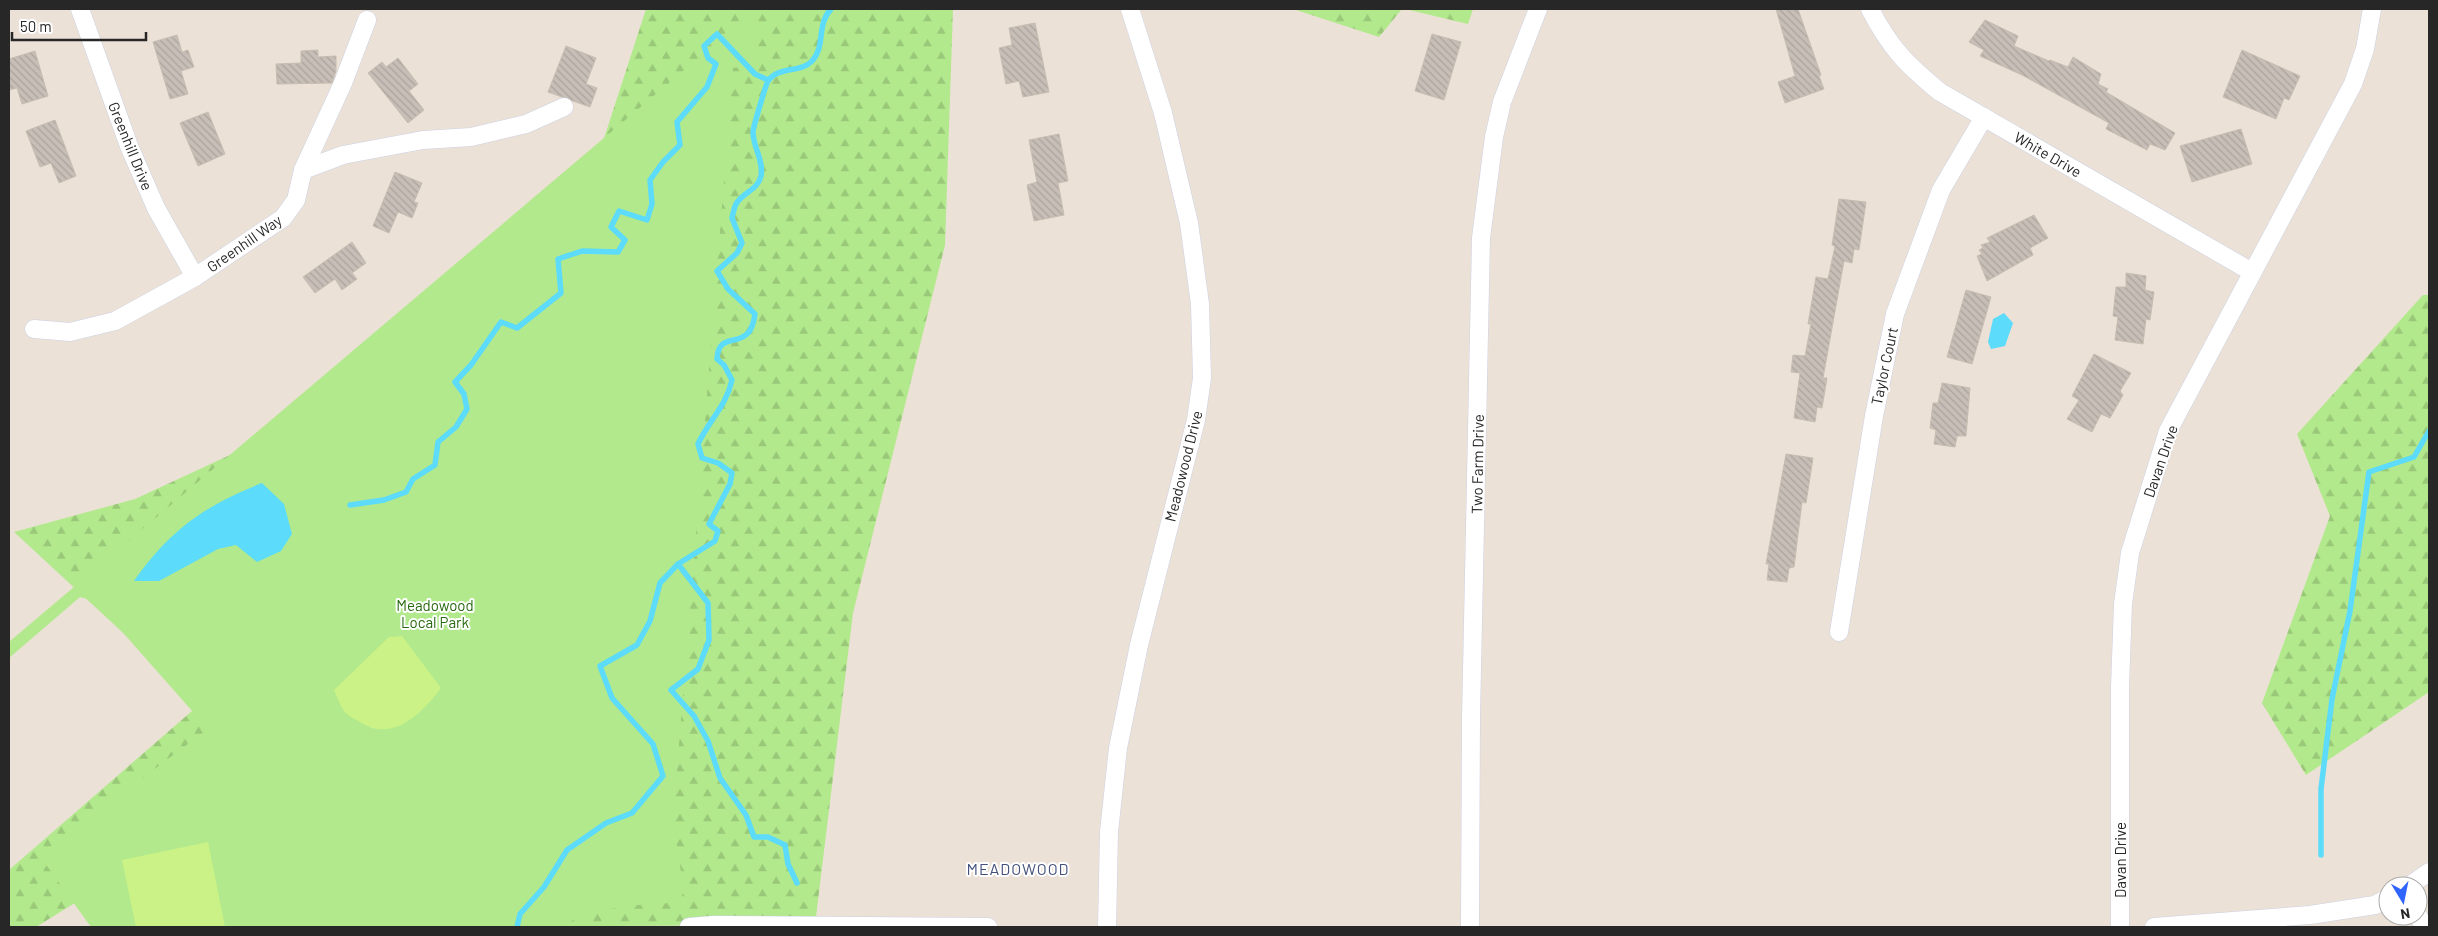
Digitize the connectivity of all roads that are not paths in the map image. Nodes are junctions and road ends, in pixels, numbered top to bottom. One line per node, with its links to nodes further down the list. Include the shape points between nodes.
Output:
1 (80, 9): 11 (street, Greenhill Drive, via 129,146 156,208)
2 (1130, 9): 18 (street, Meadowood Drive, via 1163,113 1189,223 1200,304 1202,378 1196,420 1139,644 1118,748 1109,832)
3 (1538, 9): 19 (street, Two Farm Drive, via 1502,102 1494,137 1482,238 1471,718)
4 (1870, 9): 8 (street, White Drive, via 1883,35 1907,64 1940,92)
5 (2372, 9): 10 (street, Davan Drive, via 2365,49 2353,84)
6 (367, 20): 9 (street, Greenhill Way, via 343,83)
7 (564, 107): 9 (street, via 526,124 471,137 424,140 344,155)
8 (1984, 117): 10 (street, White Drive); 13 (street, Taylor Court, via 1941,190 1895,314 1874,416)
9 (303, 170): 11 (street, Greenhill Way, via 296,200 282,218)
10 (2252, 272): 20 (street, Davan Drive, via 2168,431 2130,553 2123,604 2120,687)
11 (195, 277): 12 (street, Greenhill Way, via 115,321 70,332)
12 (34, 329)
13 (1840, 632)
14 (2378, 904): 21 (street, via 2310,915)
15 (713, 926): 16 (street); 17 (street)
16 (689, 927)
17 (988, 927)
18 (1106, 927)
19 (1470, 927)
20 (2120, 927)
21 (2154, 927)

